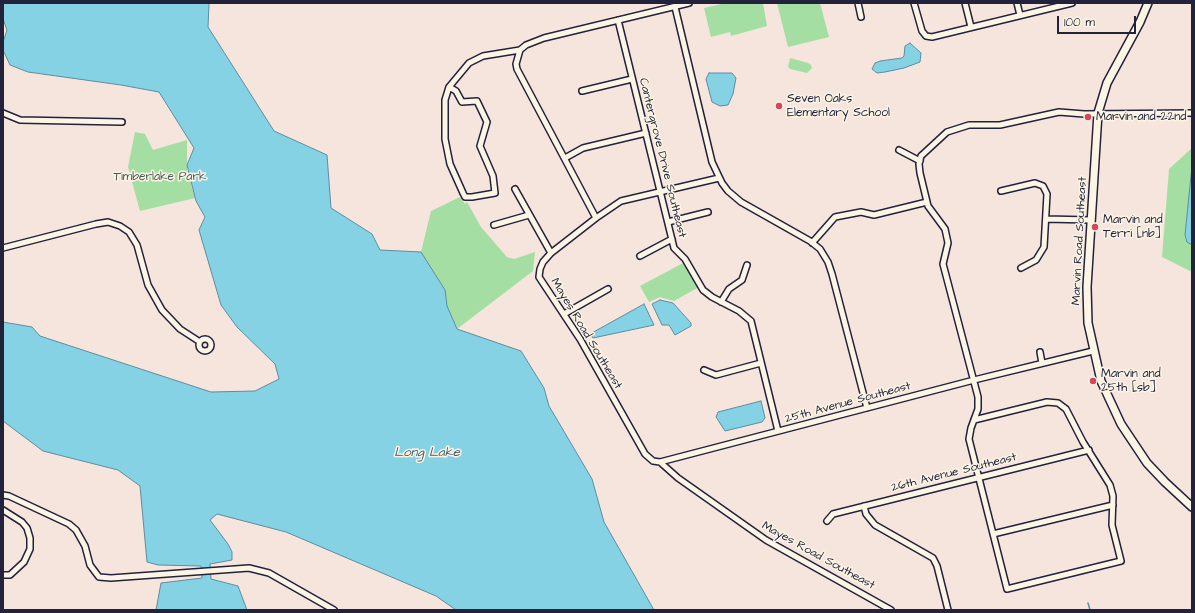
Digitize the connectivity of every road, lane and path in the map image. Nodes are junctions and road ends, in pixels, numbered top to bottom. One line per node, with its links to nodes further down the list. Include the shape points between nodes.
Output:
1 (689, 3): 8 (street)
2 (858, 3): 10 (street)
3 (914, 3): 12 (street, via 922,31 926,36 937,36)
4 (965, 3): 12 (street)
5 (1016, 3): 9 (street)
6 (1069, 3): 9 (street)
7 (1148, 3): 18 (street, Marvin Road Southeast, via 1107,83)
8 (675, 7): 11 (street); 25 (street, via 712,162)
9 (1020, 15): 12 (street)
10 (861, 17)
11 (618, 20): 13 (street, via 534,41); 14 (street, Cantergrove Drive Southeast)
12 (971, 27)
13 (520, 50): 15 (street, via 476,59 460,72); 23 (street, via 517,69)
14 (632, 79): 16 (street); 21 (street, Cantergrove Drive Southeast)
15 (449, 87): 15 (street, via 445,100 445,139 450,164 465,197 495,194 493,176 480,146 487,122 477,101 462,102 456,91)
16 (582, 91)
17 (3, 113): 20 (street, via 20,120)
18 (1098, 113): 19 (street); 24 (street, via 1060,112 1000,125 969,125 956,128 940,138 921,156); 34 (street, Marvin Road Southeast)
19 (1192, 113)
20 (122, 122)
21 (646, 133): 23 (street, via 583,148); 27 (street, Cantergrove Drive Southeast)
22 (899, 150): 24 (street)
23 (565, 158): 32 (street)
24 (920, 161): 29 (street, via 920,173)
25 (719, 178): 27 (street, Mayes Road Southeast); 38 (street, via 728,191 741,202)
26 (515, 189): 31 (street)
27 (660, 191): 32 (street, Mayes Road Southeast, via 621,201); 35 (street, Cantergrove Drive Southeast)
28 (1001, 191): 33 (street, via 1035,184 1043,186 1047,194)
29 (927, 202): 38 (street, via 874,215 861,212 835,217); 53 (street, via 945,229 948,243 943,264)
30 (708, 212): 35 (street)
31 (529, 215): 36 (street); 40 (street)
32 (596, 218): 40 (street, Mayes Road Southeast)
33 (1046, 218): 34 (street); 43 (street, via 1044,247 1036,260)
34 (1091, 220): 49 (street, Marvin Road Southeast, via 1087,310)
35 (668, 222): 37 (street, Cantergrove Drive Southeast)
36 (494, 225)
37 (672, 239): 41 (street); 45 (street, Cantergrove Drive Southeast, via 674,248 685,259 704,290)
38 (812, 243): 54 (street, via 820,249 828,262)
39 (3, 248): 47 (street, via 96,224 108,222 120,226 129,232 136,245 148,285 159,305 180,329)
40 (551, 253): 46 (street, Mayes Road Southeast, via 543,262 540,277)
41 (640, 256)
42 (747, 266): 45 (street, via 742,280 729,288)
43 (1021, 268)
44 (608, 290): 46 (street)
45 (721, 302): 50 (street, Cantergrove Drive Southeast, via 739,311 751,321)
46 (564, 314): 58 (street, Mayes Road Southeast, via 643,451 653,461)
47 (200, 342)
48 (1040, 352): 51 (street)
49 (1093, 352): 51 (street, 25th Avenue Southeast); 63 (street, Marvin Road Southeast, via 1107,395 1127,434 1156,473)
50 (761, 363): 52 (street, via 716,375); 56 (street, Cantergrove Drive Southeast)
51 (1042, 363): 53 (street, 25th Avenue Southeast)
52 (704, 370)
53 (974, 380): 54 (street, 25th Avenue Southeast); 55 (street, via 978,397 978,409)
54 (867, 408): 56 (street, 25th Avenue Southeast)
55 (974, 420): 57 (street, via 1047,402 1058,403 1066,409); 59 (street, via 969,439)
56 (778, 431): 58 (street, 25th Avenue Southeast)
57 (1089, 450): 59 (street, 26th Avenue Southeast); 61 (street, via 1110,485)
58 (660, 462): 69 (street, Mayes Road Southeast, via 766,540)
59 (980, 478): 62 (street, 26th Avenue Southeast); 66 (street)
60 (3, 495): 68 (street, via 69,524 76,530 85,546 90,565 99,577 242,568 261,570)
61 (1113, 505): 66 (street); 66 (street, via 1112,525 1121,561 1007,589)
62 (864, 506): 65 (street, 26th Avenue Southeast, via 833,514); 70 (street, via 866,514 875,525 933,558)
63 (1192, 506)
64 (3, 510): 67 (street, via 27,528 30,549 24,562 10,575)
65 (827, 521)
66 (993, 534)
67 (3, 575)
68 (334, 610)
69 (891, 610)
70 (948, 610)

